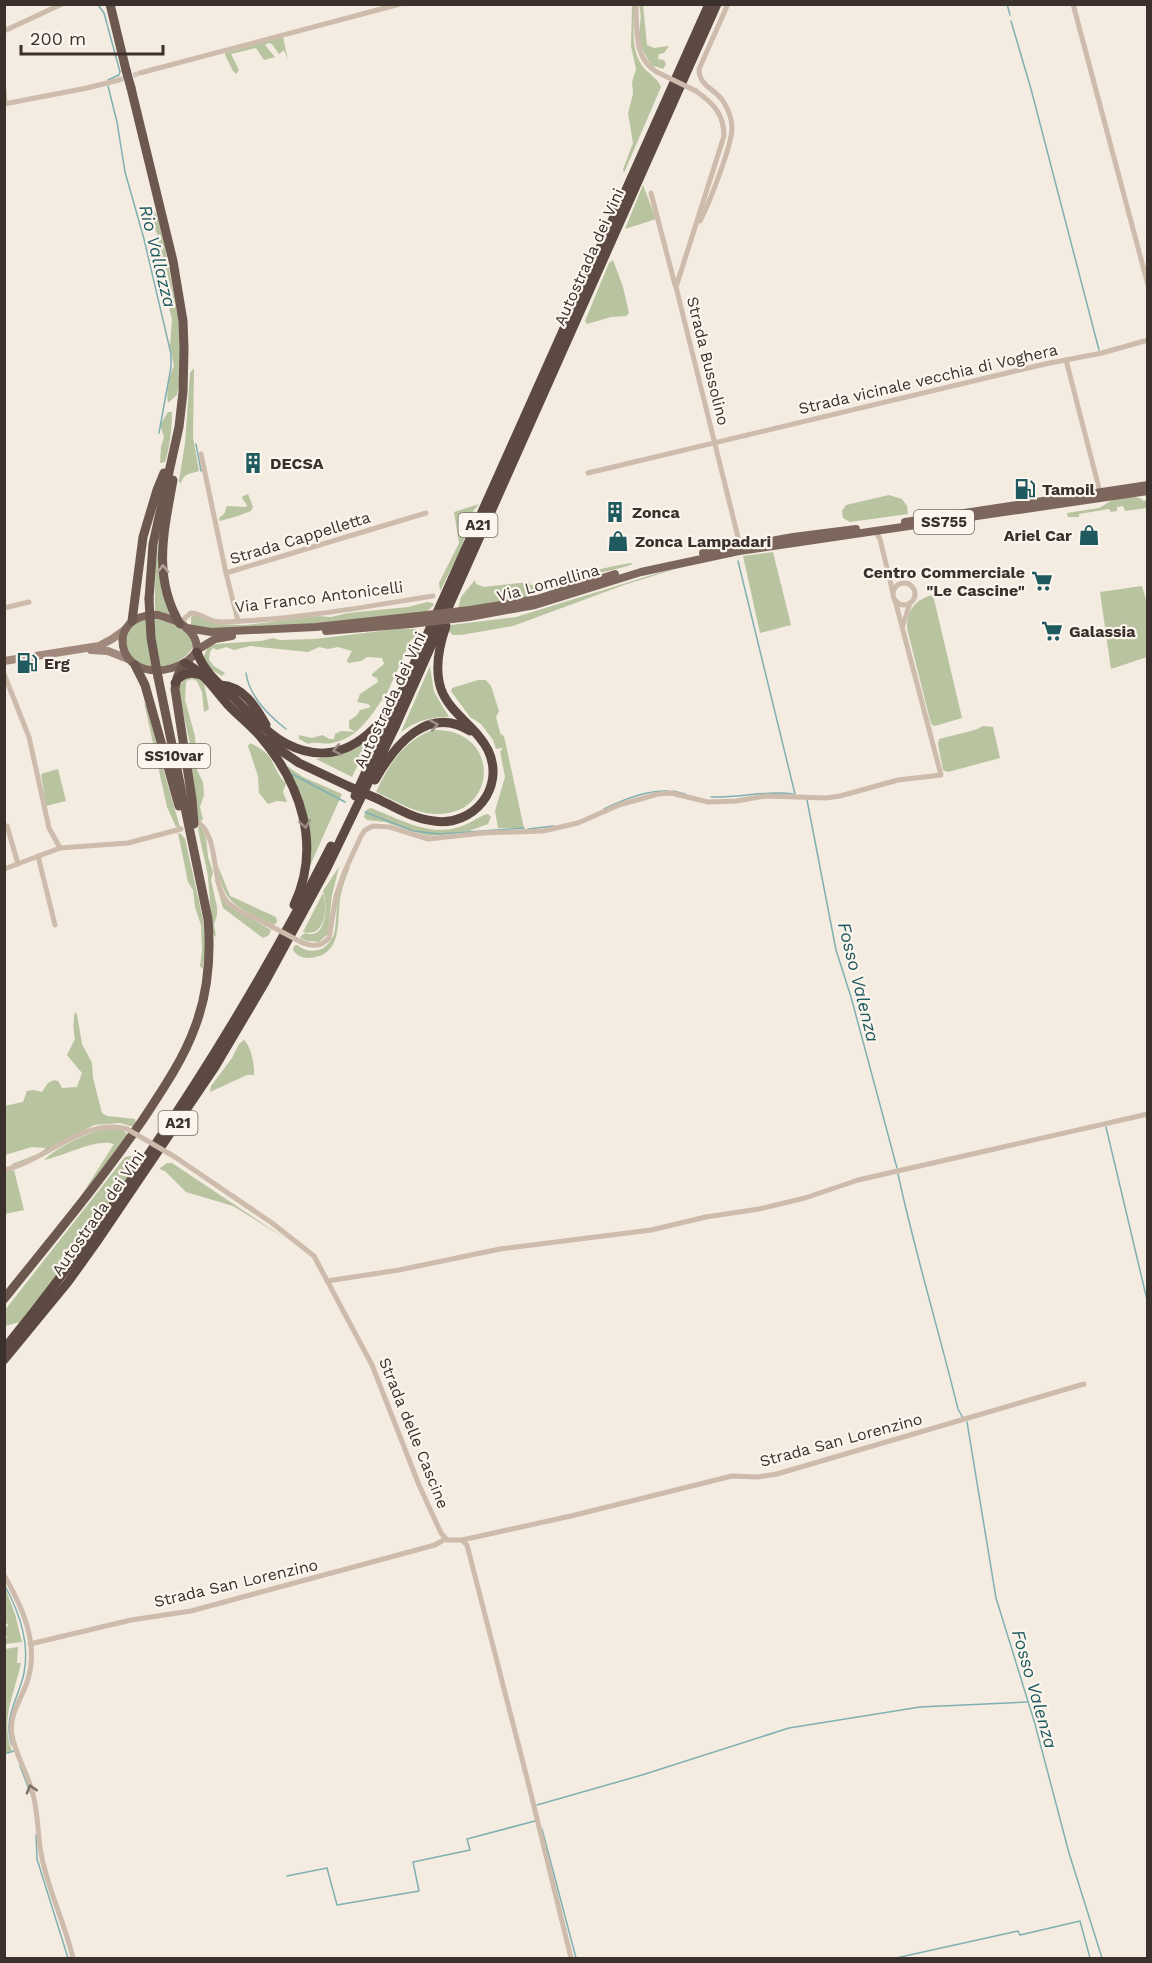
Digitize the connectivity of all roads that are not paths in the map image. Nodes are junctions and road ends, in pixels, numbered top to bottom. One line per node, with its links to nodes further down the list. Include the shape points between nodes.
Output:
1 (62, 4): 9 (street)
2 (110, 4): 22 (highway, SS10var, bridge, via 173,261 183,321 183,392)
3 (400, 4): 10 (street)
4 (636, 4): 15 (street, Strada Bussolino, bridge, via 639,51 648,67 696,91 714,105 723,123 724,136)
5 (709, 4): 44 (highway, Autostrada dei Vini / A21)
6 (717, 4): 31 (highway, Autostrada dei Vini / A21)
7 (728, 4): 15 (street, via 699,76 727,108 732,130)
8 (1073, 4): 16 (street)
9 (4, 31)
10 (140, 74)
11 (119, 80): 13 (street)
12 (4, 89): 13 (street)
13 (5, 104)
14 (651, 193): 17 (street)
15 (694, 234): 17 (street, Strada Bussolino)
16 (1148, 285)
17 (676, 287): 20 (street, Strada Bussolino)
18 (1148, 340): 19 (street, Strada vicinale vecchia di Voghera)
19 (1066, 360): 20 (street, Strada vicinale vecchia di Voghera); 26 (street)
20 (715, 444): 23 (street, Strada vicinale vecchia di Voghera); 29 (street, Strada Bussolino)
21 (201, 454): 30 (street)
22 (172, 459): 39 (highway, via 146,526); 41 (highway, one-way to 22, via 171,609 163,579 163,549 175,467); 62 (highway, SS10var, bridge, via 153,544 151,638)
23 (588, 473)
24 (1148, 485): 26 (main road, SS755)
25 (1148, 491): 28 (main road, SS755)
26 (1100, 492): 29 (main road, SS755)
27 (426, 513): 30 (street, Strada Cappelletta)
28 (876, 532): 29 (main road, SS755); 32 (street)
29 (739, 547): 38 (main road, Via Lomellina, via 641,572 535,606)
30 (226, 573): 40 (street, Strada Cappelletta)
31 (463, 575): 57 (highway, via 439,648 438,676 446,700); 66 (highway, Autostrada dei Vini / A21)
32 (893, 593): 34 (street); 36 (street, via 901,583 910,584 916,594)
33 (433, 596): 40 (street, Via Franco Antonicelli, via 321,614)
34 (895, 600): 36 (street); 42 (street)
35 (29, 602): 37 (street)
36 (910, 603): 42 (street)
37 (4, 608)
38 (469, 614): 41 (main road, bridge, via 211,632); 46 (main road, bridge, via 355,630 228,636 209,641)
39 (132, 621): 41 (main road, via 158,615); 43 (main road)
40 (238, 621): 41 (street, Via Franco Antonicelli, via 216,622 194,613 187,616)
41 (183, 626): 46 (main road, via 196,639)
42 (903, 627): 59 (street, bridge, via 940,776 898,780 826,798 766,796 708,802 671,793 658,794 578,823 543,831 428,839 373,826 361,836 344,873 329,938 313,946 226,900 207,832)
43 (126, 629): 45 (main road, via 107,642); 48 (main road, via 123,644)
44 (424, 644): 55 (highway, one-way to 55, via 390,710 360,742 344,750 318,753 286,743); 69 (highway, Autostrada dei Vini / A21, via 310,887)
45 (77, 650): 47 (main road); 48 (main road, via 108,651)
46 (197, 651): 49 (main road); 53 (highway, via 206,670)
47 (4, 661)
48 (132, 662): 49 (main road, via 154,671); 62 (highway, via 148,696 187,833)
49 (184, 663): 51 (highway); 52 (highway)
50 (4, 675): 63 (street, via 29,736 47,822)
51 (205, 679): 52 (highway, via 189,673); 56 (highway)
52 (175, 683): 62 (highway, via 192,799)
53 (220, 685): 54 (highway); 55 (highway, via 245,695)
54 (257, 721): 55 (highway); 58 (highway)
55 (268, 730)
56 (259, 736): 58 (highway); 69 (highway, one-way to 69, via 295,790 308,846 297,899)
57 (481, 739): 58 (highway, bridge, via 492,761 489,793 474,811 456,820 435,822 299,763); 66 (highway, one-way to 57, via 401,742 424,727 444,723 462,726)
58 (281, 749)
59 (200, 824)
60 (7, 826): 65 (street)
61 (181, 828): 63 (street, via 128,843)
62 (192, 836): 73 (highway, SS10var, via 209,940 207,977 195,1028 174,1072 127,1143)
63 (60, 848): 64 (street)
64 (38, 856): 65 (street); 68 (street)
65 (18, 864): 67 (street)
66 (327, 868): 75 (highway, Autostrada dei Vini / A21, via 215,1067 68,1282)
67 (4, 869)
68 (55, 925)
69 (226, 1035): 74 (highway, Autostrada dei Vini / A21, via 114,1204)
70 (1148, 1114): 72 (street, via 858,1180 759,1209 651,1230 500,1249)
71 (4, 1170): 72 (street, Strada delle Cascine, bridge, via 26,1164 92,1130 110,1126 128,1129 303,1246 314,1256)
72 (327, 1281): 77 (street, Strada delle Cascine, via 372,1365 419,1485)
73 (4, 1299)
74 (4, 1349)
75 (4, 1360)
76 (1084, 1384): 78 (street, Strada San Lorenzino, via 777,1474 732,1476)
77 (445, 1539): 78 (street); 80 (street, Strada San Lorenzino, via 230,1602)
78 (462, 1540): 82 (street, via 471,1554)
79 (4, 1575): 80 (street, via 22,1610)
80 (30, 1644): 81 (street, one-way to 80, via 44,1865 32,1790 11,1731 30,1672)
81 (73, 1959)
82 (571, 1959)

